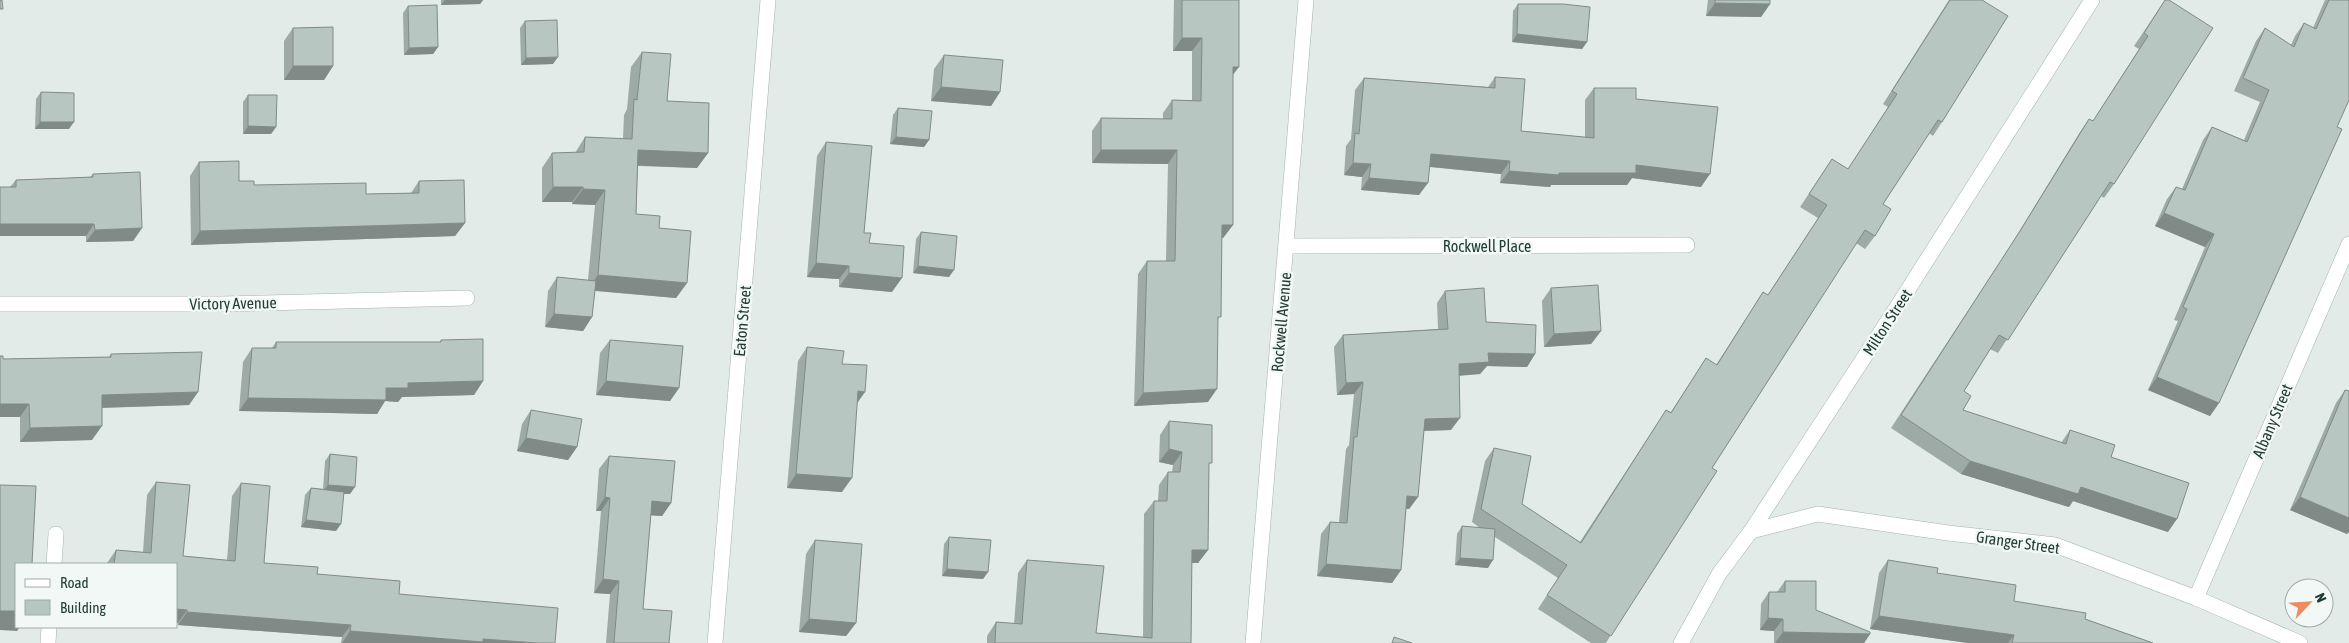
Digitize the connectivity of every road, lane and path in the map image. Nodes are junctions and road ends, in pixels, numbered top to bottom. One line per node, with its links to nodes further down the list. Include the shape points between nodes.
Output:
1 (768, 0): 15 (street, Eaton Street)
2 (1306, 0): 6 (street, Rockwell Avenue)
3 (2092, 0): 9 (street, Milton Street)
4 (2349, 244): 12 (street, Albany Street)
5 (1686, 245): 6 (street, Rockwell Place)
6 (1287, 246): 16 (street, Rockwell Avenue)
7 (467, 298): 8 (street, Victory Avenue, via 221,304)
8 (0, 304)
9 (1751, 531): 12 (street, Granger Street, via 1818,514 2054,545); 17 (street, Milton Street, via 1719,574)
10 (56, 534): 11 (street)
11 (54, 563)
12 (2196, 598): 18 (street, Granger Street)
13 (49, 628): 14 (street)
14 (48, 643)
15 (715, 643)
16 (1253, 643)
17 (1681, 643)
18 (2300, 643)

